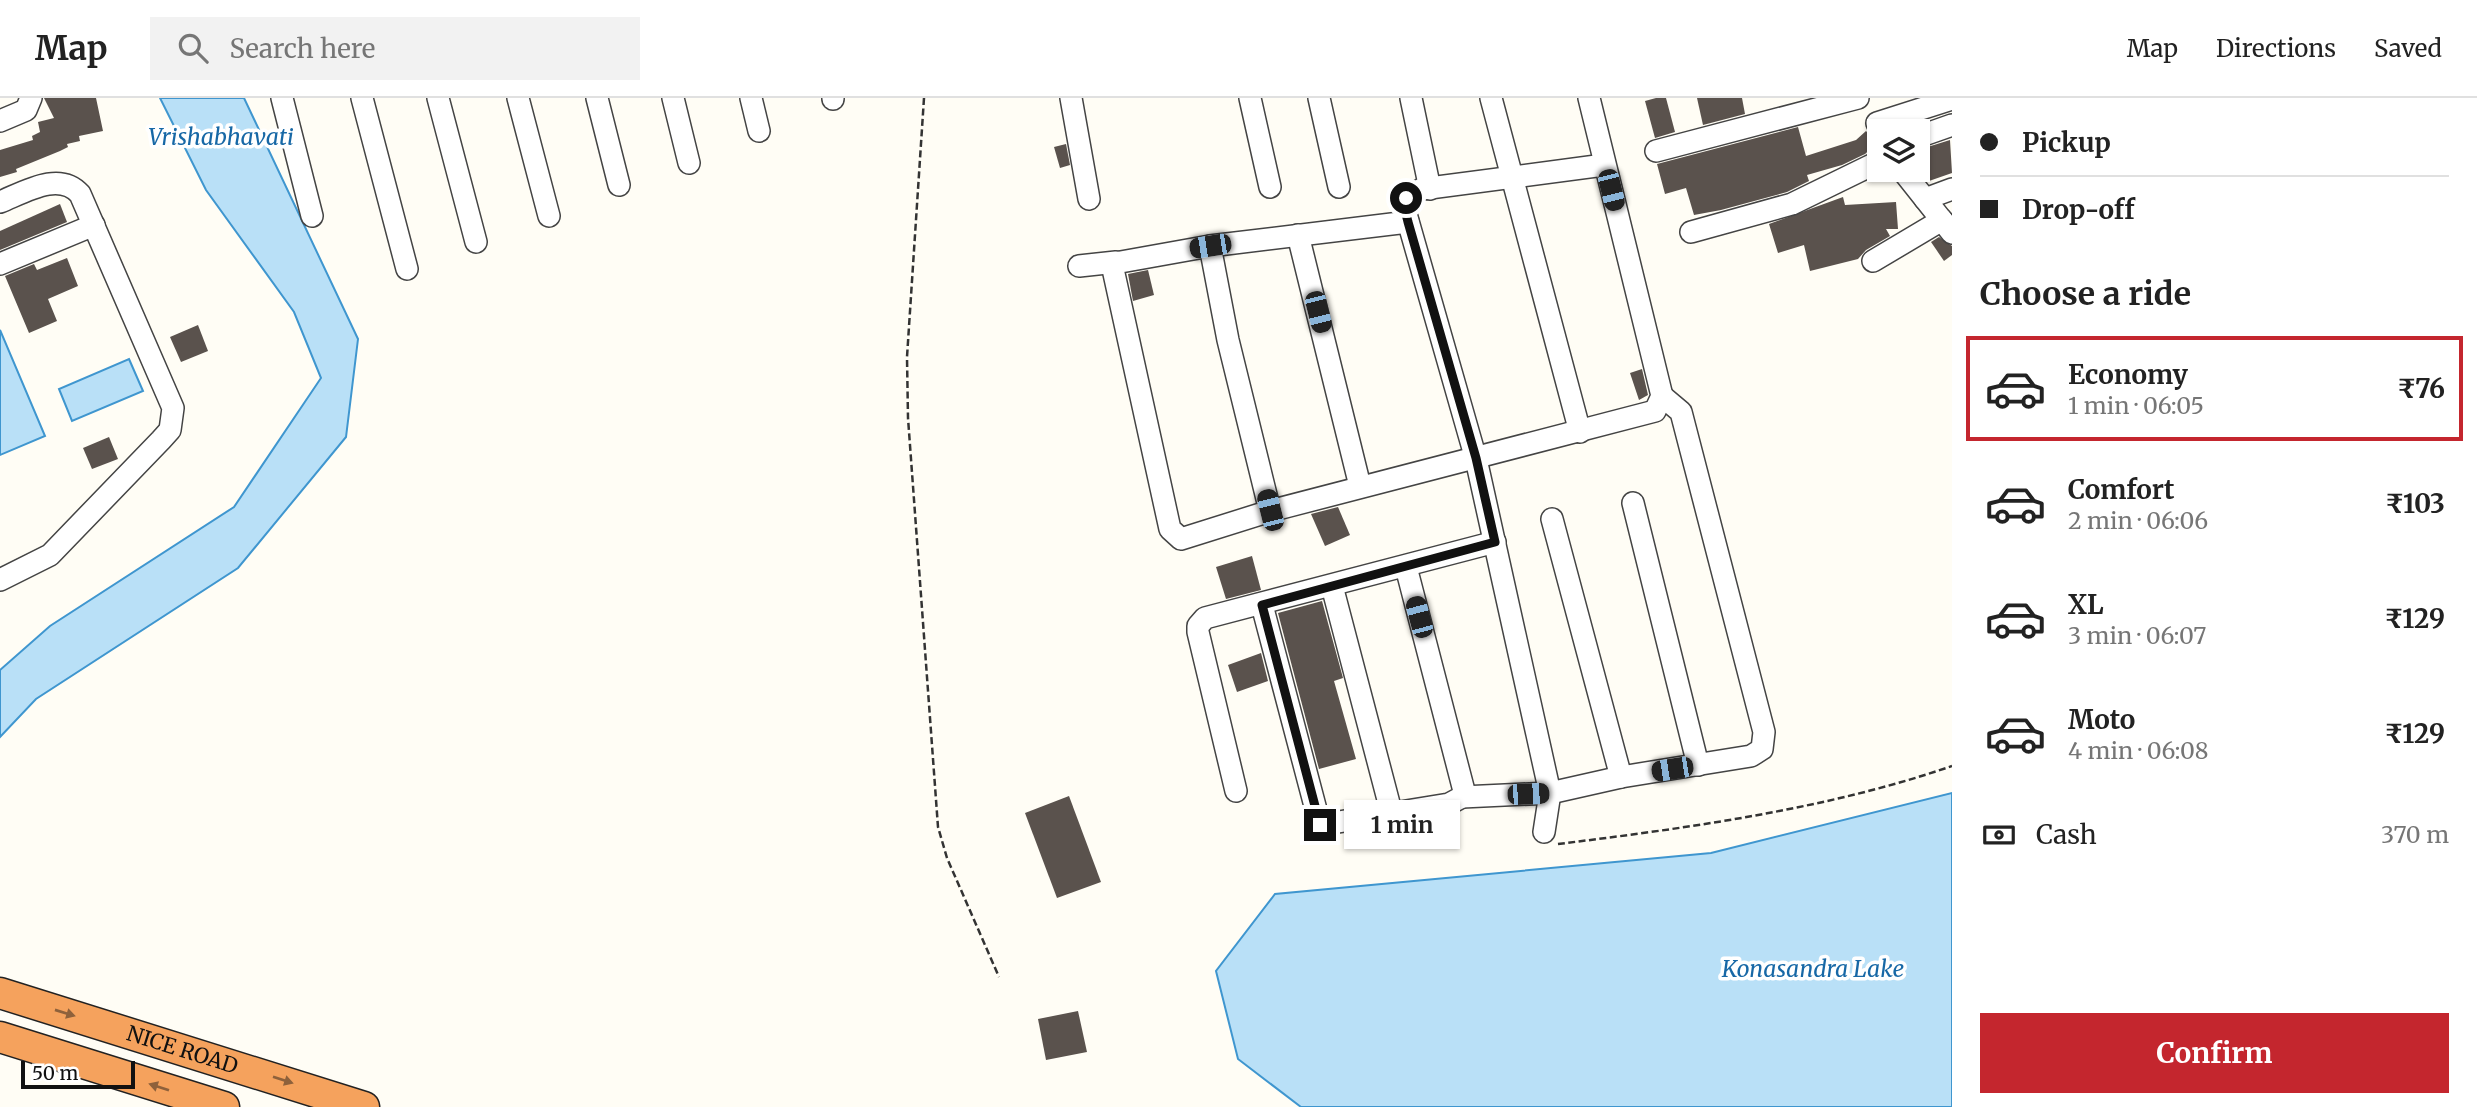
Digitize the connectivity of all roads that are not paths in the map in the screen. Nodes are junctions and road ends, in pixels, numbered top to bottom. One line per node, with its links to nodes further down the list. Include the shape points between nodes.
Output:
1 (31, 98): 20 (street, via 26,110)
2 (282, 98): 38 (street)
3 (362, 98): 51 (street)
4 (438, 98): 45 (street)
5 (518, 98): 39 (street)
6 (597, 98): 30 (street)
7 (673, 98): 25 (street)
8 (751, 98): 22 (street)
9 (1071, 98): 35 (street)
10 (1250, 98): 31 (street)
11 (1319, 98): 32 (street)
12 (1411, 98): 33 (street)
13 (1491, 98): 28 (street)
14 (1589, 98): 26 (street)
15 (1858, 98): 24 (street)
16 (1867, 98): 18 (street)
17 (1952, 99): 19 (street)
18 (1876, 119)
19 (1900, 119)
20 (0, 121)
21 (1952, 125): 23 (street)
22 (759, 131)
23 (1930, 133)
24 (1656, 151)
25 (689, 163)
26 (1604, 165): 28 (street); 52 (street)
27 (1867, 167): 43 (street, via 1792,204)
28 (1511, 176): 33 (street); 53 (street)
29 (1911, 182): 36 (street)
30 (619, 185)
31 (1270, 187)
32 (1339, 187)
33 (1430, 189): 40 (street, via 1406,198)
34 (1952, 189): 36 (street)
35 (1090, 199)
36 (1925, 200): 42 (street)
37 (0, 202): 41 (street, via 43,185 65,184 79,194)
38 (312, 216)
39 (549, 216)
40 (1408, 222): 44 (street); 54 (street)
41 (94, 225): 49 (street); 61 (street, via 173,408 173,420 161,440 50,555)
42 (1947, 226): 47 (street)
43 (1691, 232)
44 (1298, 235): 46 (street); 55 (street)
45 (477, 242)
46 (1210, 246): 48 (street); 57 (street)
47 (1873, 261)
48 (1116, 262): 50 (street); 57 (street, via 1112,269 1174,535 1181,540)
49 (0, 264)
50 (1079, 266)
51 (407, 269)
52 (1662, 396): 53 (street, via 1650,414); 64 (street, via 1681,412 1764,732 1762,749 1751,756)
53 (1580, 432): 54 (street)
54 (1476, 458): 55 (street); 59 (street)
55 (1360, 486): 57 (street)
56 (1633, 503): 64 (street)
57 (1270, 510)
58 (1552, 519): 65 (street)
59 (1495, 542): 60 (street); 67 (street)
60 (1406, 567): 62 (street); 68 (street)
61 (0, 580)
62 (1332, 586): 63 (street); 69 (street)
63 (1262, 605): 66 (street, via 1205,618 1198,626); 69 (street, via 1320,825)
64 (1698, 765): 65 (street)
65 (1621, 777): 67 (street)
66 (1236, 791)
67 (1550, 793): 68 (street); 70 (street)
68 (1462, 797): 69 (street, via 1449,804)
69 (1391, 811)
70 (1545, 832)
71 (0, 993): 74 (highway, NICE ROAD, one-way to 74)
72 (0, 1037): 73 (highway, NICE ROAD, one-way to 72)
73 (224, 1107)
74 (364, 1107)

